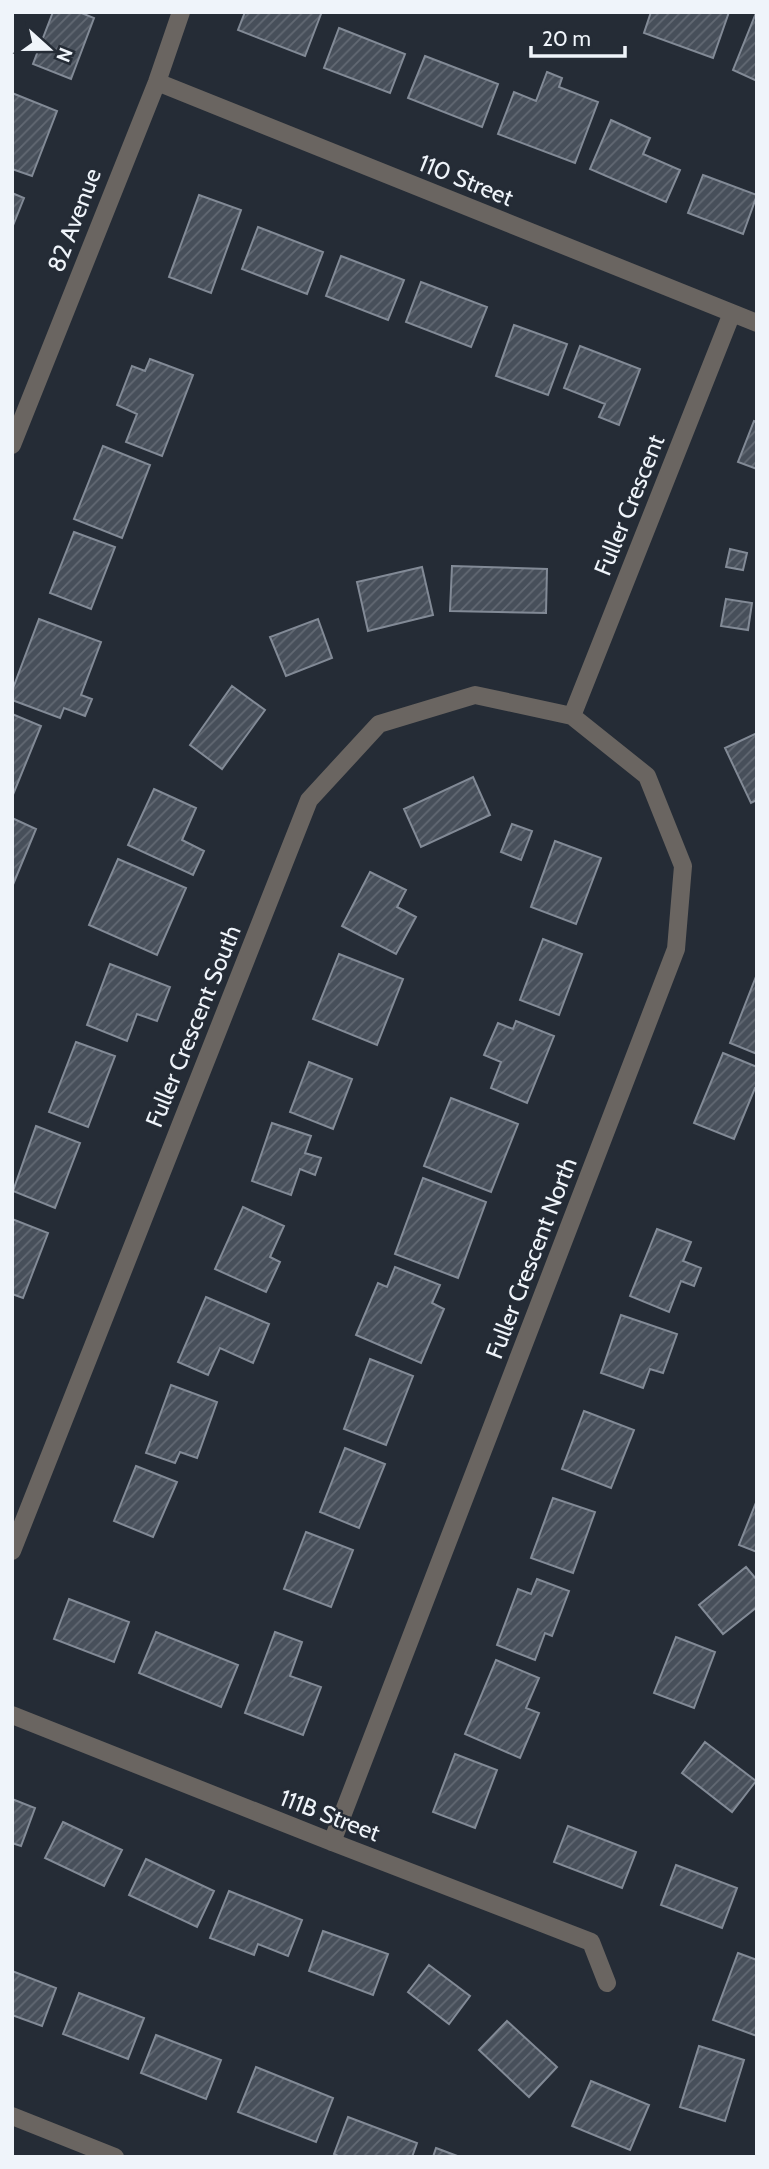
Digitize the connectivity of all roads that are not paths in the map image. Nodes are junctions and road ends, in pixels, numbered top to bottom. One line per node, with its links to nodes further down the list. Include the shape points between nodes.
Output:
1 (181, 12): 2 (street, 82 Avenue)
2 (157, 82): 3 (street, 110 Street); 5 (street, 82 Avenue)
3 (732, 313): 4 (street, 110 Street); 6 (street, Fuller Crescent)
4 (757, 323)
5 (12, 445)
6 (572, 716): 7 (street, Fuller Crescent South, via 475,695 379,724 309,800); 9 (street, Fuller Crescent North, via 647,776 683,866 676,949)
7 (12, 1551)
8 (12, 1715): 9 (street, 111B Street)
9 (331, 1842): 10 (street, 111B Street, via 591,1942)
10 (607, 1983)
11 (12, 2116): 12 (street)
12 (115, 2157)

